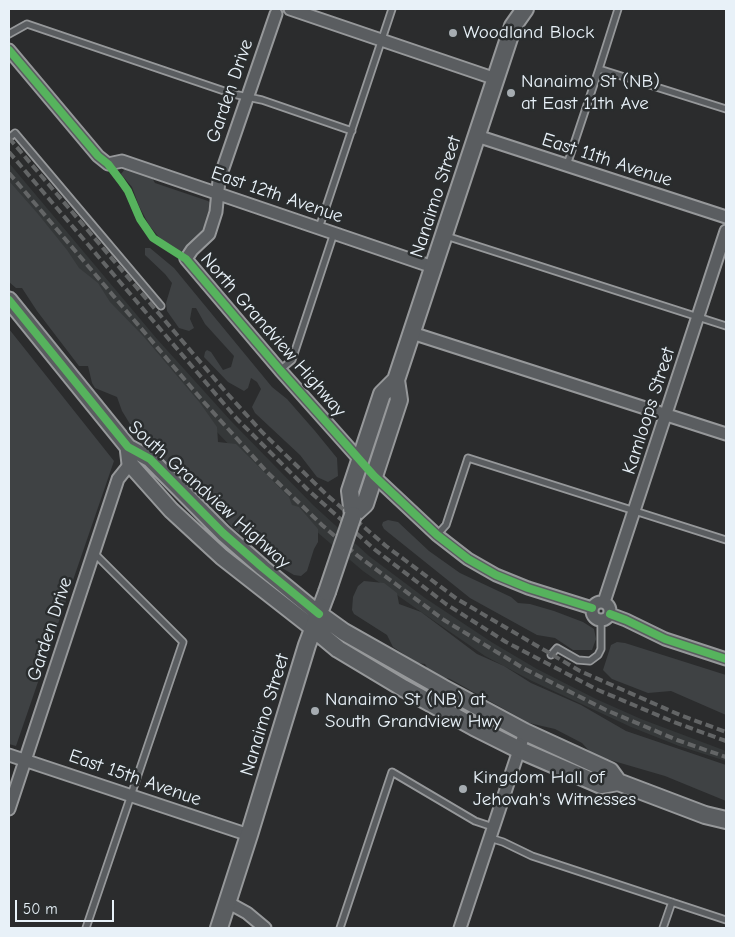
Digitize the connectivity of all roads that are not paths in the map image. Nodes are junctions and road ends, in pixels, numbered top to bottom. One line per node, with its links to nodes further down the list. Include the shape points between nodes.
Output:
1 (288, 9): 6 (street, via 282,14); 9 (street)
2 (392, 9): 9 (lane)
3 (512, 9): 7 (main road, Nanaimo Street)
4 (525, 9): 7 (main road, Nanaimo Street)
5 (618, 9): 11 (lane)
6 (272, 12): 13 (street, Garden Drive)
7 (513, 26): 12 (main road, Nanaimo Street)
8 (9, 34): 13 (lane, via 27,24)
9 (382, 41): 12 (street); 15 (lane)
10 (9, 50): 19 (street, East 12th Avenue, via 108,164 122,161)
11 (600, 69): 14 (lane); 18 (lane)
12 (496, 79): 16 (main road, Nanaimo Street)
13 (246, 97): 15 (lane); 19 (street, Garden Drive, via 219,180)
14 (726, 109)
15 (352, 130): 21 (lane)
16 (477, 136): 18 (street, East 11th Avenue); 24 (main road, Nanaimo Street)
17 (9, 138): 28 (lane, via 15,133)
18 (566, 165): 20 (street, East 11th Avenue)
19 (218, 193): 21 (street, East 12th Avenue); 25 (street, Garden Drive, via 216,212 208,234)
20 (726, 217)
21 (319, 228): 23 (street, East 12th Avenue)
22 (726, 231): 29 (street, Kamloops Street)
23 (334, 232): 26 (street, East 12th Avenue); 32 (lane, via 292,360)
24 (444, 235): 26 (main road, Nanaimo Street); 29 (lane)
25 (186, 259): 32 (street, North Grandview Highway)
26 (433, 267): 31 (main road, Nanaimo Street)
27 (9, 300): 36 (street, South Grandview Highway)
28 (161, 306)
29 (698, 317): 30 (lane); 34 (street, Kamloops Street)
30 (726, 326)
31 (412, 333): 33 (main road, Nanaimo Street); 34 (street)
32 (280, 370): 37 (street, North Grandview Highway)
33 (396, 380): 37 (main road, Nanaimo Street, via 382,394); 39 (main road, Nanaimo Street, via 400,400)
34 (667, 415): 35 (street); 40 (street, Kamloops Street)
35 (726, 434)
36 (128, 447): 38 (street, South Grandview Highway); 48 (street, South Grandview Highway, via 150,459)
37 (360, 460): 41 (main road, Nanaimo Street, via 350,491)
38 (130, 464): 44 (street, Garden Drive, via 118,479); 48 (street, South Grandview Highway, via 222,557)
39 (374, 476): 41 (main road, Nanaimo Street, via 365,504); 42 (street)
40 (634, 510): 42 (lane, via 468,458 446,525); 43 (lane); 45 (street, Kamloops Street)
41 (352, 515): 48 (main road, Nanaimo Street, bridge)
42 (437, 535): 46 (street, via 496,575)
43 (726, 540)
44 (94, 554): 54 (street, Garden Drive); 56 (lane, via 182,642)
45 (604, 602): 46 (street, via 596,603); 47 (street, via 610,608)
46 (592, 608): 47 (street, via 593,616)
47 (606, 617): 49 (lane, via 601,649 590,661 578,660 557,648); 50 (street, via 626,620 665,639)
48 (316, 621): 51 (main road, South Grandview Highway, via 344,632); 52 (main road, South Grandview Highway, via 338,649 402,688); 60 (main road, Nanaimo Street)
49 (551, 655)
50 (726, 659)
51 (525, 732): 52 (street); 55 (main road, South Grandview Highway, via 610,771)
52 (520, 750): 55 (main road, South Grandview Highway, via 601,785); 59 (street)
53 (9, 755): 54 (street, East 15th Avenue)
54 (25, 760): 56 (street, East 15th Avenue); 57 (street, Garden Drive)
55 (618, 782): 58 (main road, South Grandview Highway)
56 (130, 795): 60 (street, East 15th Avenue); 64 (lane)
57 (9, 809)
58 (726, 820)
59 (492, 833): 62 (lane, via 532,856); 67 (lane, via 392,772); 68 (street)
60 (250, 835): 61 (main road, Nanaimo Street)
61 (227, 902): 65 (main road, Nanaimo Street); 66 (street)
62 (672, 902): 63 (lane); 69 (lane)
63 (726, 920)
64 (86, 928)
65 (219, 928)
66 (265, 928)
67 (340, 928)
68 (460, 928)
69 (664, 928)

